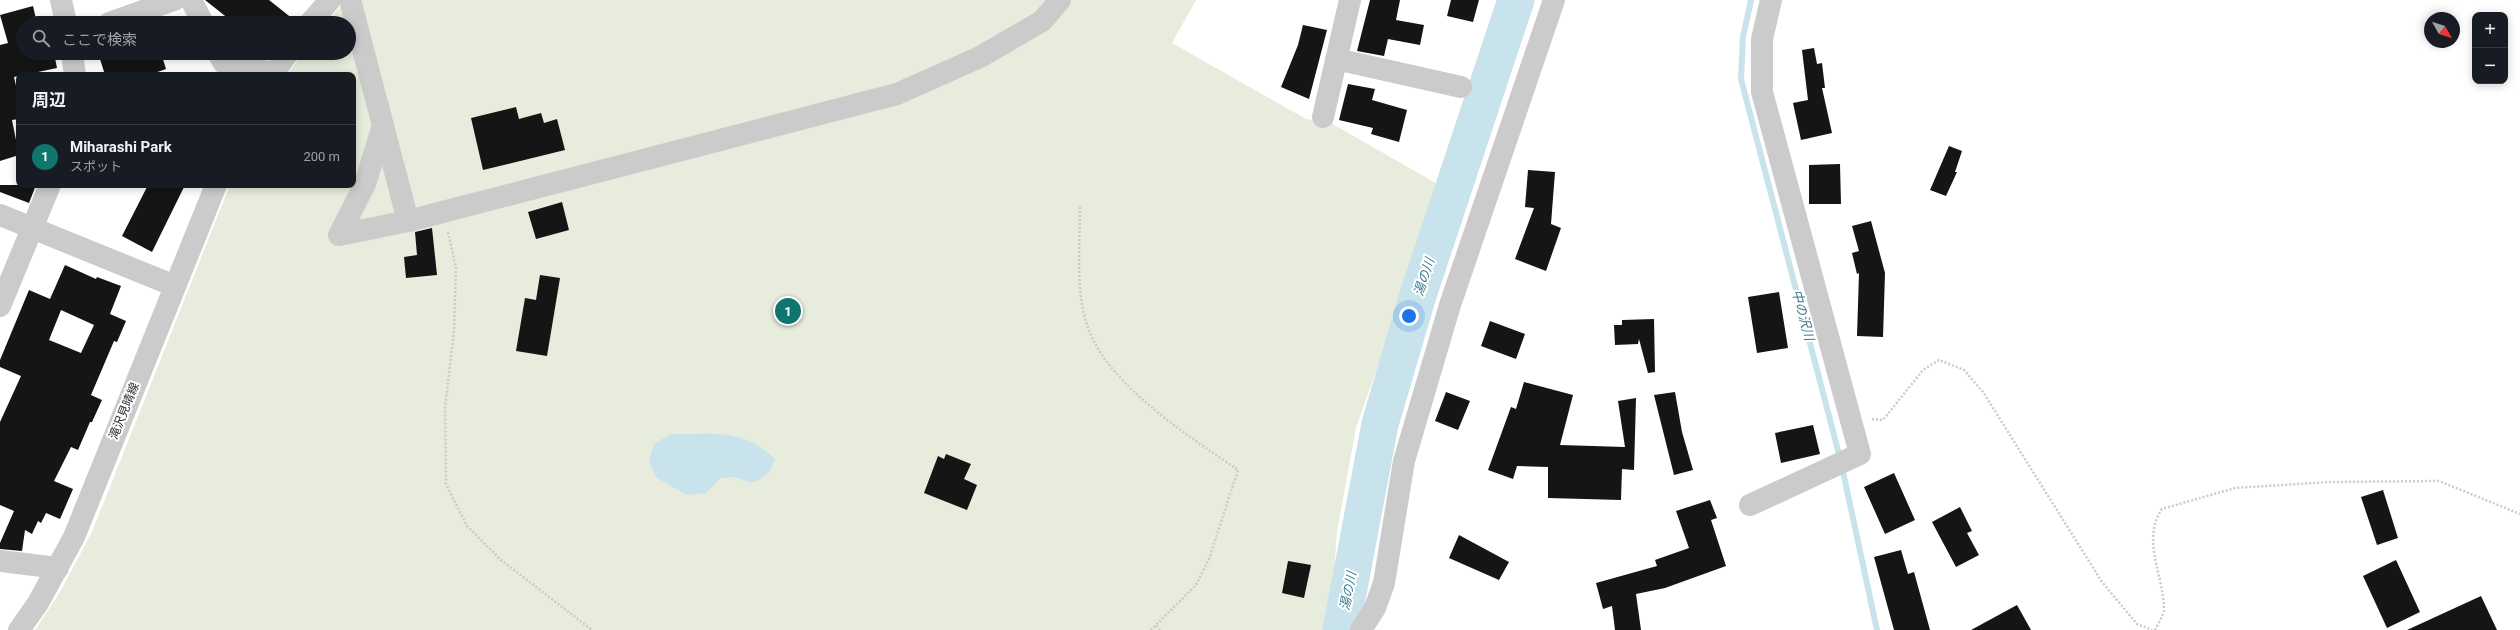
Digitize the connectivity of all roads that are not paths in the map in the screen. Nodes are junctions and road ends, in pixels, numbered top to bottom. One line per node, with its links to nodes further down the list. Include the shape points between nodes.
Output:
1 (61, 0): 10 (street)
2 (174, 0): 11 (street)
3 (191, 0): 12 (street)
4 (330, 0): 13 (street)
5 (350, 0): 14 (street)
6 (1060, 0): 29 (street, via 1042,21 980,57 897,94)
7 (1350, 0): 19 (street)
8 (1554, 0): 36 (street, via 1450,305 1404,461 1384,583 1375,608)
9 (1770, 0): 33 (street, via 1762,39 1762,92 1852,418 1847,460)
10 (64, 16)
11 (129, 16)
12 (199, 16)
13 (316, 16)
14 (354, 16)
15 (356, 23): 25 (street)
16 (73, 60): 20 (street)
17 (222, 60): 21 (street, via 224,63)
18 (283, 60): 22 (street)
19 (1336, 60): 23 (street); 24 (street)
20 (75, 72)
21 (263, 72)
22 (274, 72)
23 (1461, 87)
24 (1323, 117)
25 (383, 125): 29 (street); 29 (street, via 365,184 339,235)
26 (49, 188): 30 (street)
27 (215, 188): 31 (street, 滝沢見晴線)
28 (0, 215): 30 (street)
29 (408, 221)
30 (32, 228): 31 (street); 32 (street)
31 (174, 286): 35 (street, 滝沢見晴線, via 74,537)
32 (0, 306)
33 (1750, 505)
34 (0, 561): 35 (street)
35 (58, 568): 37 (street, 滝沢見晴線, via 38,603)
36 (1362, 629)
37 (18, 630)

